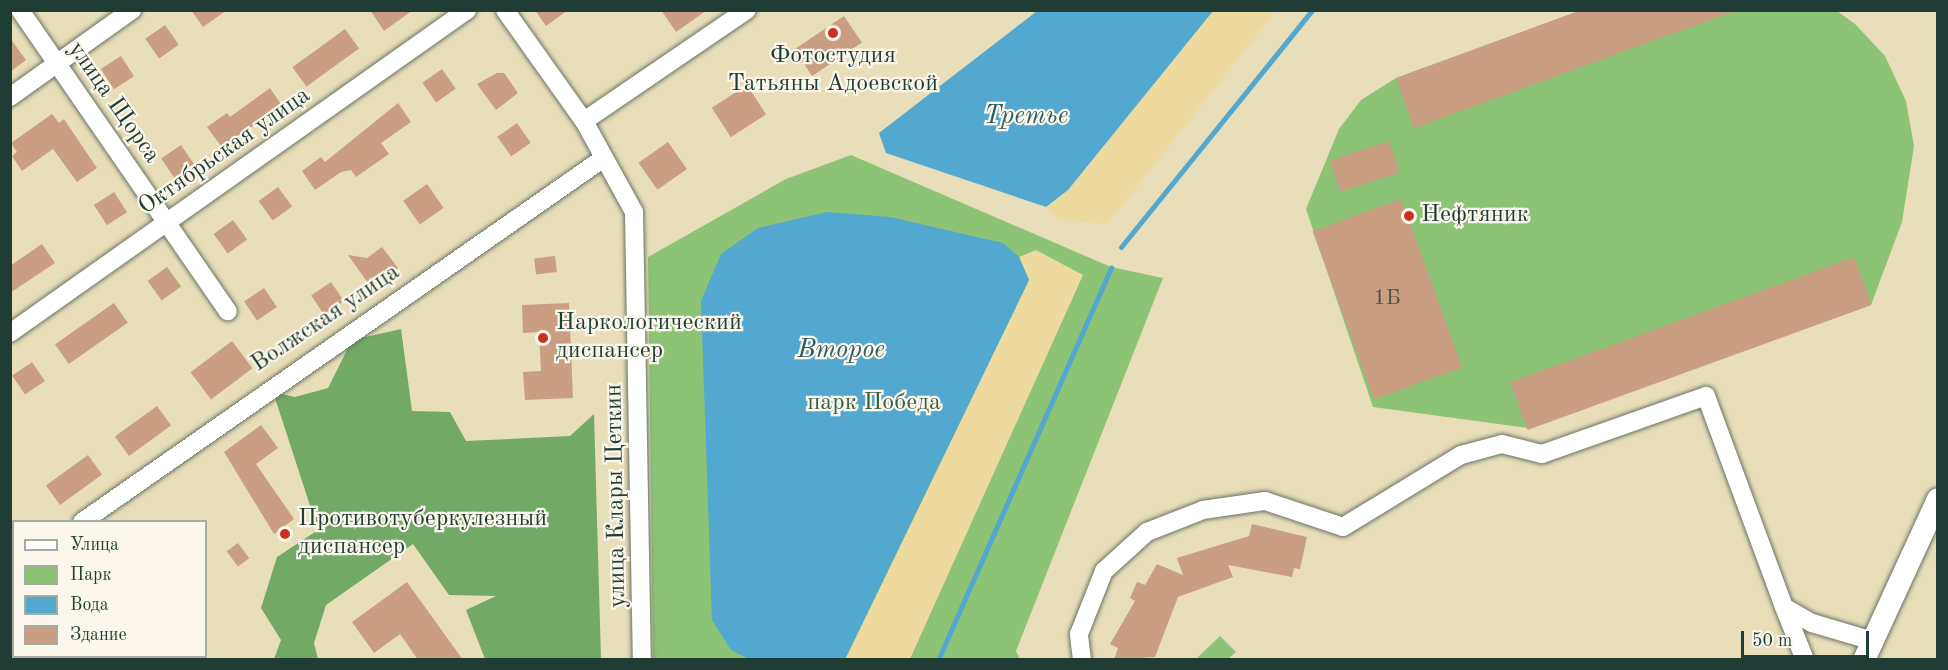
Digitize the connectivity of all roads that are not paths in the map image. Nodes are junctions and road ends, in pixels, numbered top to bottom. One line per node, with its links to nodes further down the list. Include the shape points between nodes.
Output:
1 (20, 10): 6 (street, улица Щорса)
2 (132, 10): 6 (street)
3 (467, 10): 10 (street, Октябрьская улица)
4 (505, 10): 8 (street, улица Клары Цеткин)
5 (747, 10): 8 (street)
6 (57, 64): 7 (street); 10 (street, улица Щорса)
7 (10, 97)
8 (584, 121): 9 (street, улица Клары Цеткин)
9 (601, 160): 14 (street, Волжская улица); 17 (street, улица Клары Цеткин, via 634,212)
10 (167, 222): 11 (street, улица Щорса); 12 (street, Октябрьская улица)
11 (228, 311)
12 (10, 333)
13 (1938, 499): 16 (main road)
14 (85, 520)
15 (1784, 607): 16 (street); 18 (street, via 1706,396 1542,454 1502,444 1461,455 1343,526 1265,501 1203,510 1147,532 1104,571 1079,634); 19 (street)
16 (1868, 650)
17 (642, 660)
18 (1082, 660)
19 (1805, 660)

